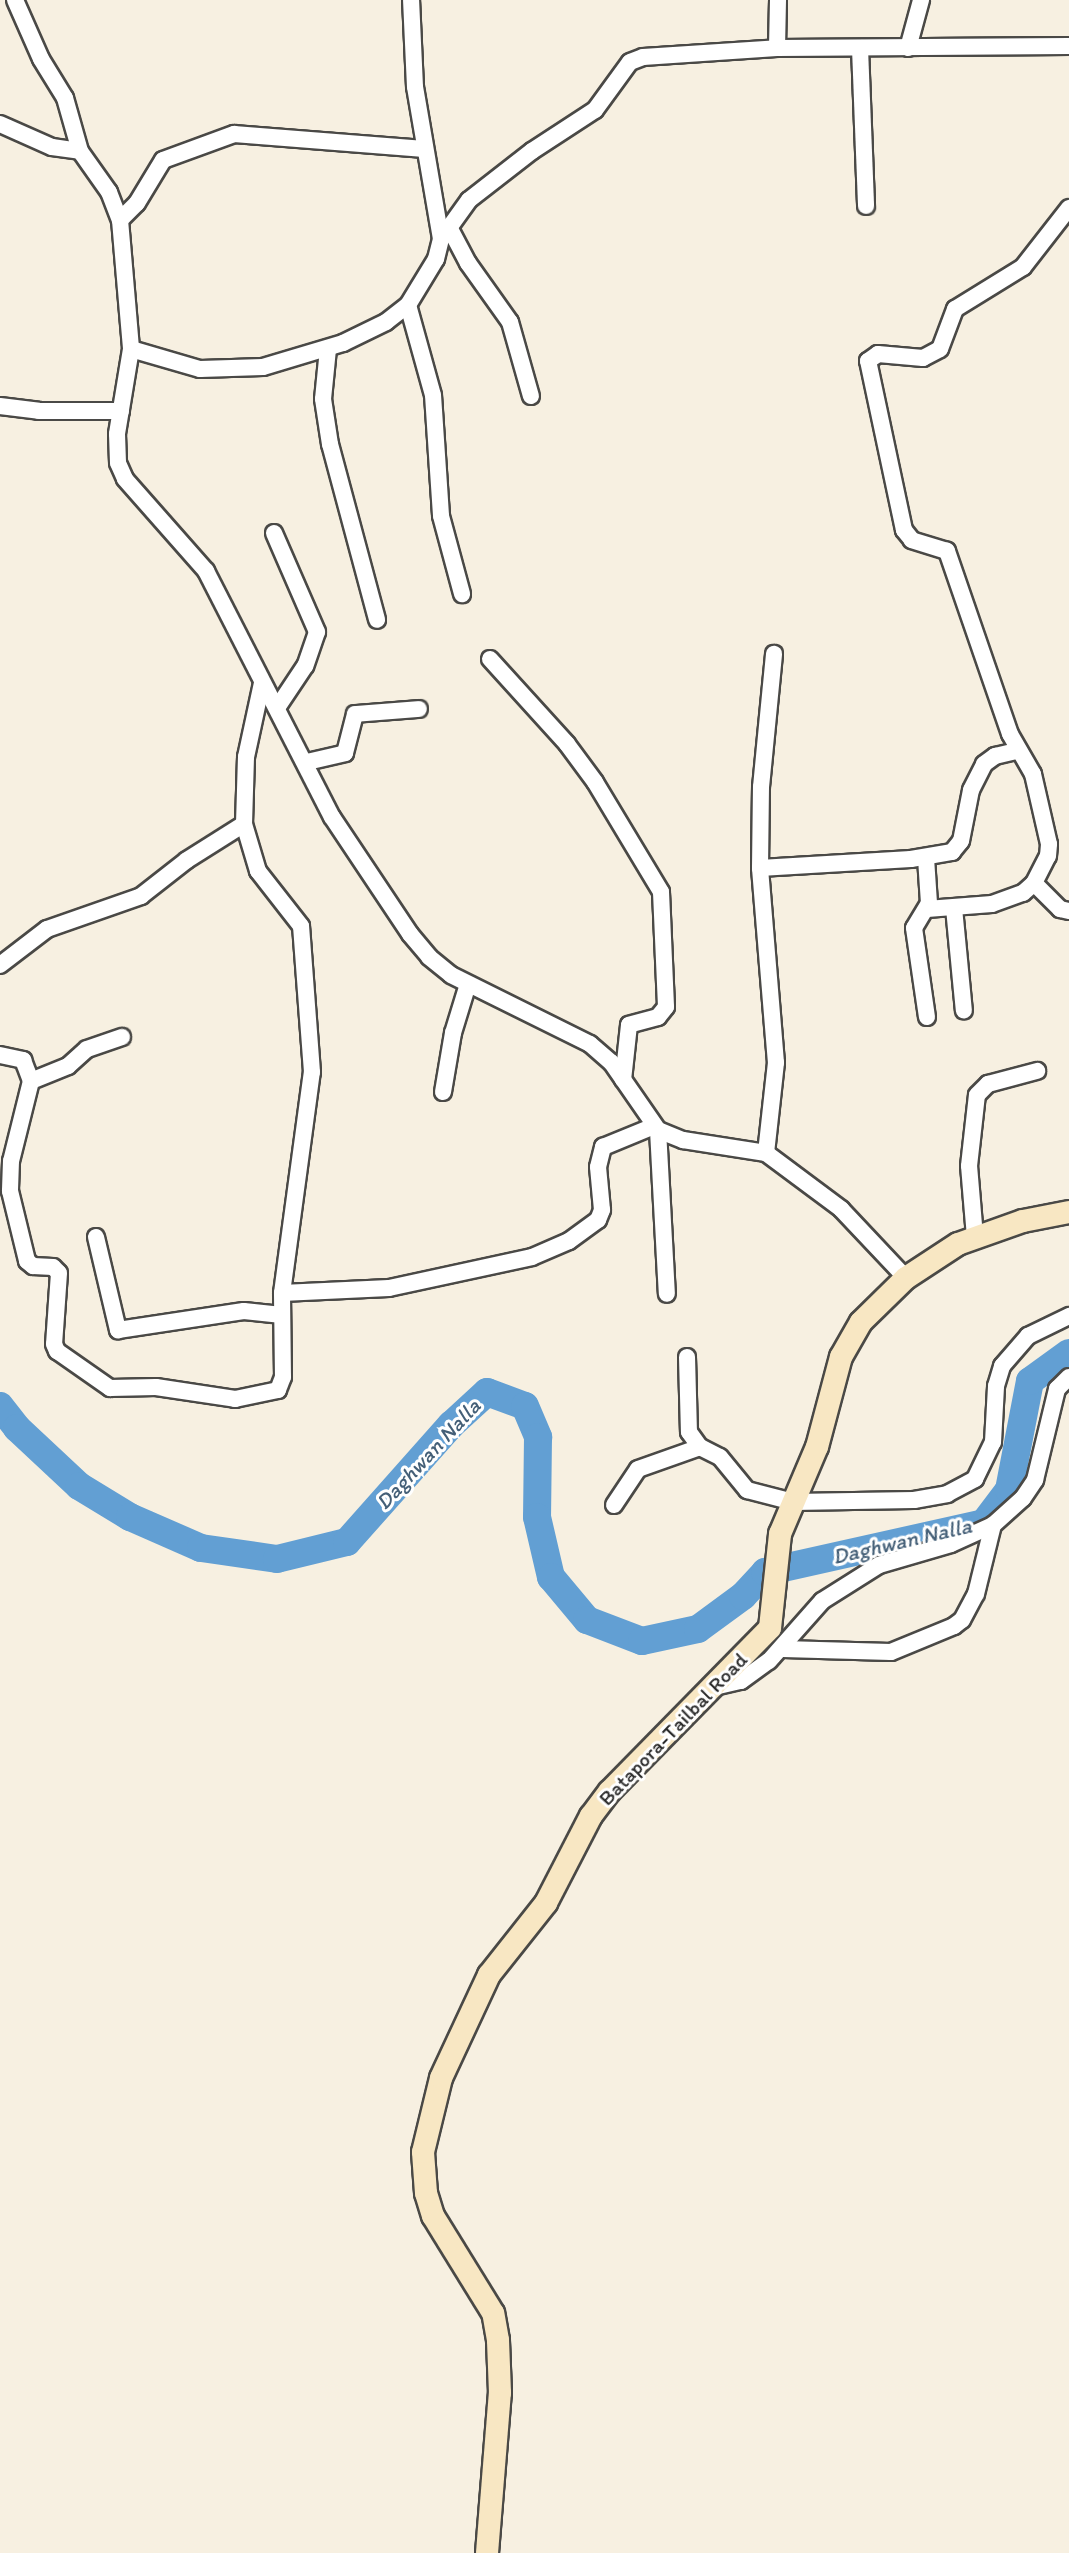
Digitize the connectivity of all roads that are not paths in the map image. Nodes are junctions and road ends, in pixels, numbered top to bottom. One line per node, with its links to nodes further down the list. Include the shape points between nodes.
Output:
1 (15, 0): 11 (street, via 41,59 65,98)
2 (411, 0): 10 (street, via 415,87)
3 (778, 0): 6 (street)
4 (921, 0): 8 (street)
5 (1069, 46): 8 (street)
6 (777, 48): 7 (street); 15 (street, via 643,57 630,62 595,111 540,145 469,201)
7 (860, 48): 8 (street); 12 (street)
8 (908, 48)
9 (0, 124): 11 (street, via 52,147)
10 (424, 149): 14 (street, via 234,134 163,160 137,203); 15 (street)
11 (80, 151): 14 (street, via 110,192)
12 (866, 206)
13 (1069, 208): 30 (street, via 1023,267 955,309 940,349 920,358 874,355 868,366 904,530 912,540 947,551)
14 (120, 220): 17 (street)
15 (445, 233): 16 (street, via 436,259); 19 (street, via 510,322)
16 (408, 305): 18 (street, via 370,332); 23 (street, via 433,395 441,516)
17 (130, 349): 18 (street, via 219,371 263,368); 21 (street)
18 (328, 349): 24 (street, via 323,399 330,444)
19 (531, 396)
20 (0, 406): 21 (street, via 39,411)
21 (121, 411): 27 (street, via 117,447 125,479 206,571)
22 (274, 533): 28 (street, via 317,632 305,666)
23 (462, 594)
24 (377, 620)
25 (774, 654): 34 (street, via 761,770)
26 (490, 659): 46 (street, via 567,744 595,782 661,892 666,1007 658,1017 629,1025)
27 (262, 683): 28 (street); 32 (street, via 246,757)
28 (277, 708): 31 (street)
29 (419, 709): 31 (street, via 355,714 345,753)
30 (1017, 751): 33 (street, via 995,756 984,764 971,790 957,848); 35 (street, via 1033,774 1049,844 1048,856)
31 (307, 762): 40 (street, via 332,817 411,934 429,957)
32 (243, 824): 39 (street, via 141,896 47,929); 55 (street, via 258,871 272,893 299,919 302,982 309,1018 312,1072)
33 (926, 858): 34 (street); 37 (street)
34 (760, 868): 50 (street, via 776,1063)
35 (1034, 884): 36 (street, via 1009,900); 38 (street, via 1060,909)
36 (954, 908): 37 (street); 41 (street)
37 (927, 909): 42 (street, via 916,918 914,928)
38 (1069, 911)
39 (0, 965)
40 (468, 984): 46 (street, via 590,1044 611,1062); 48 (street, via 453,1033)
41 (964, 1011)
42 (927, 1017)
43 (122, 1037): 47 (street, via 87,1049 68,1066)
44 (0, 1055): 47 (street, via 23,1060)
45 (1037, 1071): 53 (street, via 988,1084 977,1095 969,1166)
46 (623, 1080): 49 (street)
47 (31, 1081): 57 (street, via 11,1161 10,1191 27,1261 33,1266 53,1267 59,1273 54,1344 57,1351 110,1388 156,1387 251,1399 273,1394 281,1384)
48 (443, 1092)
49 (656, 1128): 50 (street, via 682,1140); 55 (street, via 603,1147 598,1167 602,1210 598,1220 585,1233 550,1249 487,1269 370,1291); 56 (street)
50 (766, 1153): 54 (street, via 841,1209)
51 (1069, 1212): 53 (main road, Batapora-Tailbal Road, via 1023,1221)
52 (96, 1237): 57 (street, via 118,1330 244,1311)
53 (975, 1237): 54 (main road, Batapora-Tailbal Road)
54 (906, 1278): 62 (main road, Batapora-Tailbal Road, via 861,1322 849,1341 833,1383 817,1447)
55 (282, 1293): 57 (street)
56 (667, 1294)
57 (282, 1315)
58 (1069, 1316): 62 (street, via 1028,1336 1002,1366 996,1386 993,1442 975,1479 947,1494 914,1500)
59 (687, 1357): 61 (street, via 688,1422)
60 (1069, 1377): 64 (street, via 1057,1389 1035,1480 1023,1498)
61 (700, 1447): 62 (street, via 720,1457 747,1490); 63 (street, via 638,1469)
62 (793, 1502): 66 (main road, Batapora-Tailbal Road, via 780,1534 770,1628)
63 (614, 1505)
64 (993, 1525): 65 (street, via 951,1544 879,1565 822,1600); 65 (street, via 976,1594 962,1620 954,1626 891,1652)
65 (783, 1649): 66 (street, via 741,1681)
66 (709, 1688): 67 (main road, Batapora-Tailbal Road, via 591,1816 546,1903 489,1975 432,2102 423,2152 426,2193 433,2216 492,2313 498,2340 500,2393)
67 (487, 2553)

